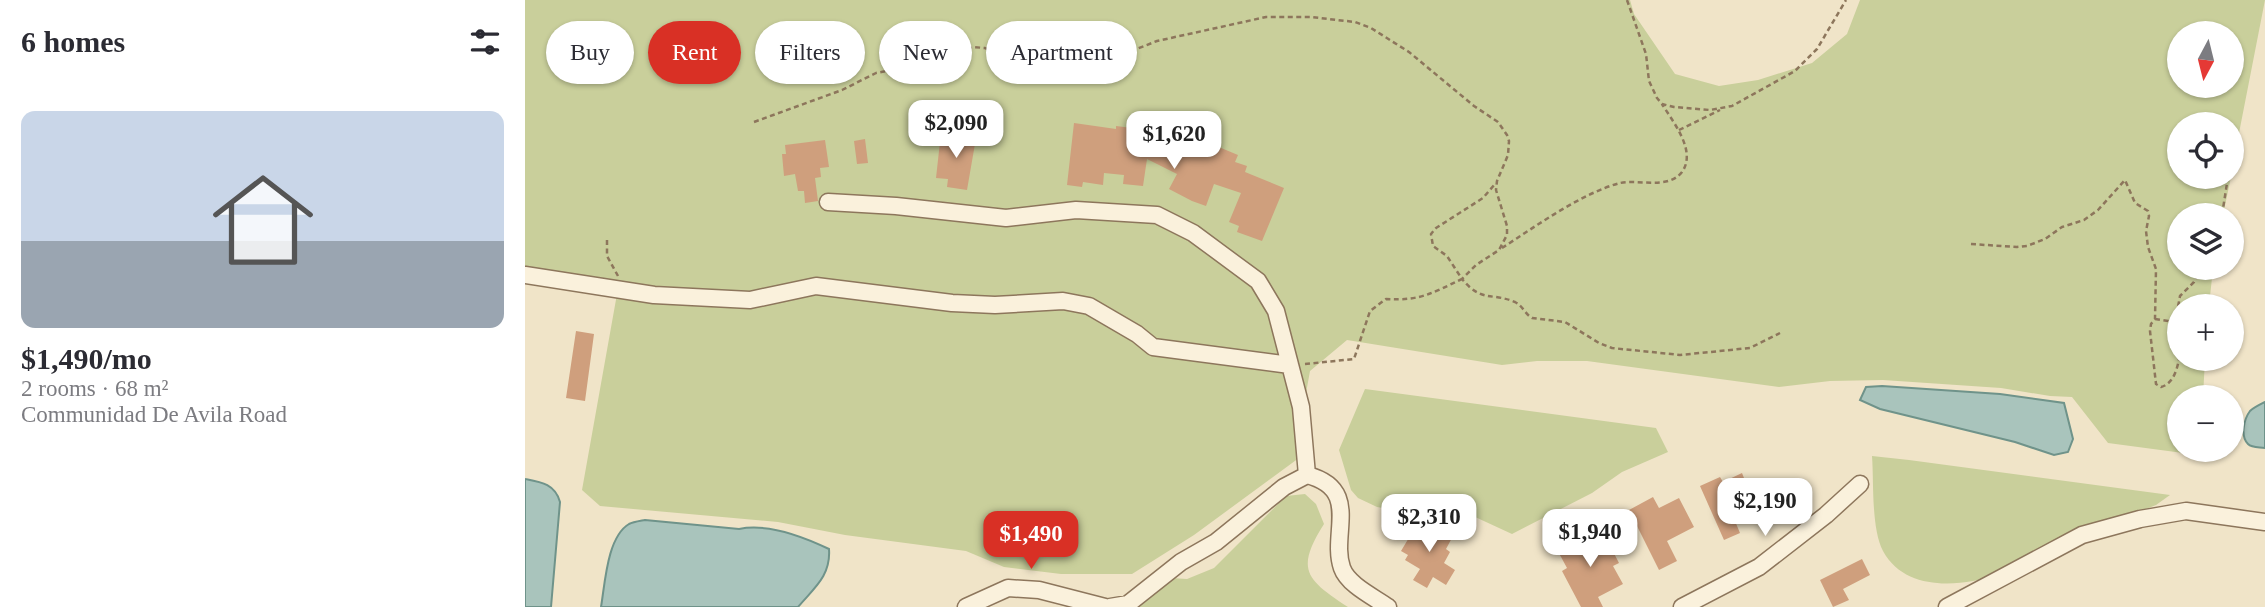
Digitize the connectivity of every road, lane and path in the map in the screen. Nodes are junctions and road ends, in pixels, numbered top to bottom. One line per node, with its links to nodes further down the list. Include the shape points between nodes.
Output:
1 (1627, 0): 3 (path, via 1646,54 1652,91)
2 (1846, 0): 4 (path, via 1817,49 1795,71)
3 (1661, 104): 4 (path); 6 (path)
4 (1724, 109): 6 (path)
5 (754, 122): 7 (path, via 876,73 914,74 946,65 972,47 985,48 1007,60 1033,54 1106,61 1157,41 1256,18 1311,17 1371,28 1498,122 1509,148)
6 (1679, 130): 11 (path, via 1686,162 1673,180 1633,181 1598,191)
7 (1497, 181): 11 (path, via 1497,198 1507,226); 14 (path, via 1483,198 1430,234 1433,246 1447,256)
8 (828, 202): 20 (street, via 1006,218 1076,210 1157,215 1193,233 1258,281 1276,311)
9 (607, 240): 13 (path, via 607,256)
10 (1971, 244): 17 (path, via 2017,247 2045,239 2098,210 2125,180 2135,203 2148,211 2148,247 2156,269)
11 (1499, 250): 14 (path)
12 (525, 275): 20 (street, via 654,295 750,300 816,286 995,305 1063,300 1089,306 1153,347)
13 (619, 277)
14 (1462, 279): 19 (path, via 1476,293 1516,303 1532,318 1569,324 1612,348 1695,355 1750,348); 20 (path, via 1408,301 1386,299 1370,311 1354,359)
15 (2195, 280): 16 (path)
16 (2183, 294)
17 (2155, 319): 18 (path); 21 (path, via 2150,331 2158,386 2167,385)
18 (2167, 321)
19 (1780, 333)
20 (1290, 365): 22 (street, via 1301,407)
21 (2175, 371)
22 (1307, 475): 26 (street, via 1283,487 1216,542 1181,562 1128,604); 27 (street, via 1327,484 1342,508 1342,567 1347,577)
23 (1860, 484): 28 (street, via 1759,567)
24 (2265, 522): 29 (street, via 2186,511 2129,522 2082,535)
25 (966, 607): 26 (street, via 1008,588 1039,590)
26 (1107, 607)
27 (1388, 607)
28 (1682, 607)
29 (1947, 607)

